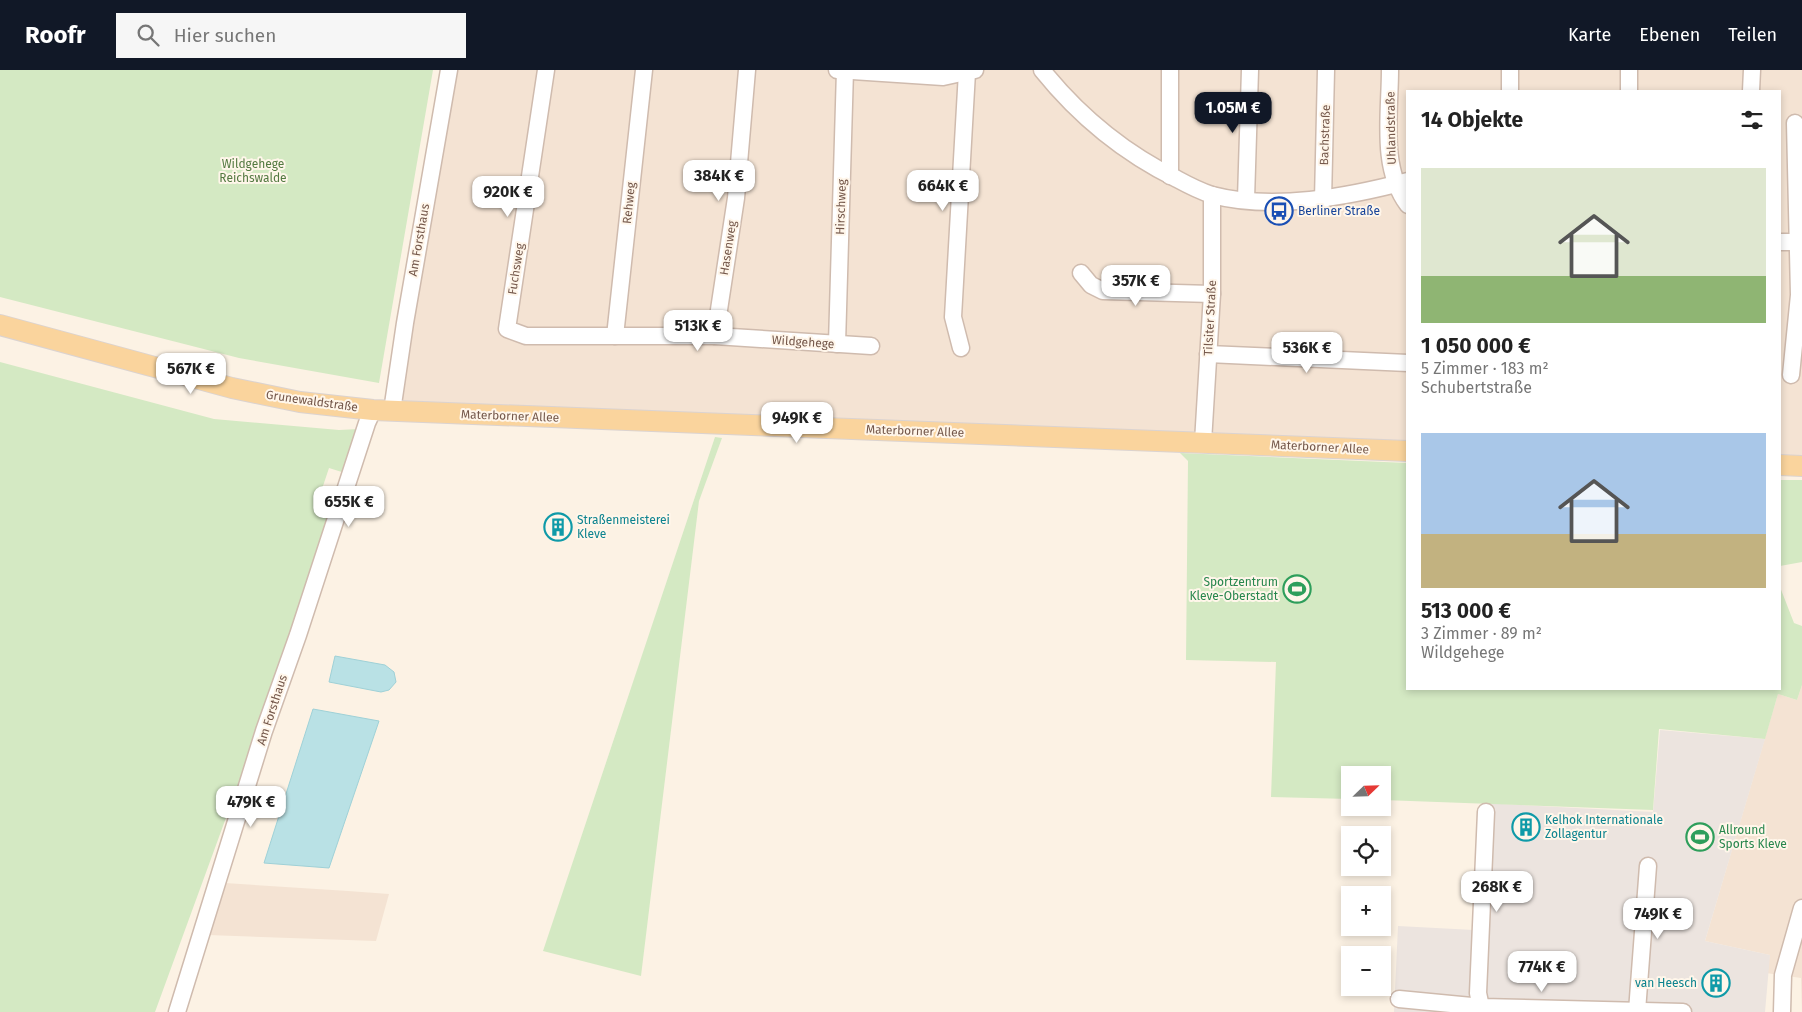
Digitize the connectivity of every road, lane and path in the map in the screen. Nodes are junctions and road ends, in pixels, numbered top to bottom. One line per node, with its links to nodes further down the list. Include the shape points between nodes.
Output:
1 (449, 70): 40 (street, Am Forsthaus, via 405,323)
2 (546, 70): 31 (street, Fuchsweg, via 507,329)
3 (644, 70): 32 (street, Rehweg)
4 (747, 70): 33 (street, Hasenweg, via 736,198)
5 (837, 70): 6 (street)
6 (845, 70): 15 (street, via 943,76); 34 (street, Hirschweg)
7 (1042, 70): 20 (street, via 1067,101 1107,136 1151,167)
8 (1170, 70): 20 (street)
9 (1250, 70): 23 (street)
10 (1326, 70): 25 (street, Bachstraße)
11 (1390, 70): 21 (street, Uhlandstraße, via 1389,157)
12 (1510, 70): 16 (street)
13 (1629, 70): 17 (street)
14 (1752, 70): 18 (street)
15 (971, 71): 36 (street, via 953,317)
16 (1510, 90)
17 (1629, 90)
18 (1751, 90)
19 (1792, 123): 27 (street)
20 (1170, 176): 22 (street)
21 (1401, 183): 24 (street); 25 (street)
22 (1212, 195): 23 (street); 29 (street, Tilsiter Straße)
23 (1246, 199): 25 (street)
24 (1406, 199)
25 (1323, 200)
26 (1781, 242): 27 (street)
27 (1798, 242): 39 (street, via 1799,295)
28 (1082, 273): 29 (street, via 1091,285 1103,291)
29 (1212, 294): 37 (street, Tilsiter Straße)
30 (0, 325): 40 (main road, Grunewaldstraße, via 232,388 300,402)
31 (526, 336): 32 (street, Wildgehege)
32 (615, 336): 33 (street, Wildgehege)
33 (715, 336): 34 (street, Wildgehege)
34 (837, 344): 35 (street, Wildgehege)
35 (871, 346)
36 (961, 348)
37 (1208, 354): 38 (street); 41 (street, Tilsiter Straße)
38 (1406, 363)
39 (1791, 375)
40 (383, 410): 41 (main road, Materborner Allee); 51 (street, Am Forsthaus, via 366,423 264,731)
41 (1203, 442): 42 (main road, Materborner Allee)
42 (1406, 451)
43 (1781, 465): 44 (main road)
44 (1802, 466)
45 (1486, 812): 49 (street, via 1478,993)
46 (1648, 866): 50 (street)
47 (1802, 908): 53 (street, via 1783,975)
48 (1399, 999): 49 (street)
49 (1482, 1010): 50 (street)
50 (1637, 1011): 52 (street)
51 (177, 1012)
52 (1682, 1012)
53 (1782, 1012)

